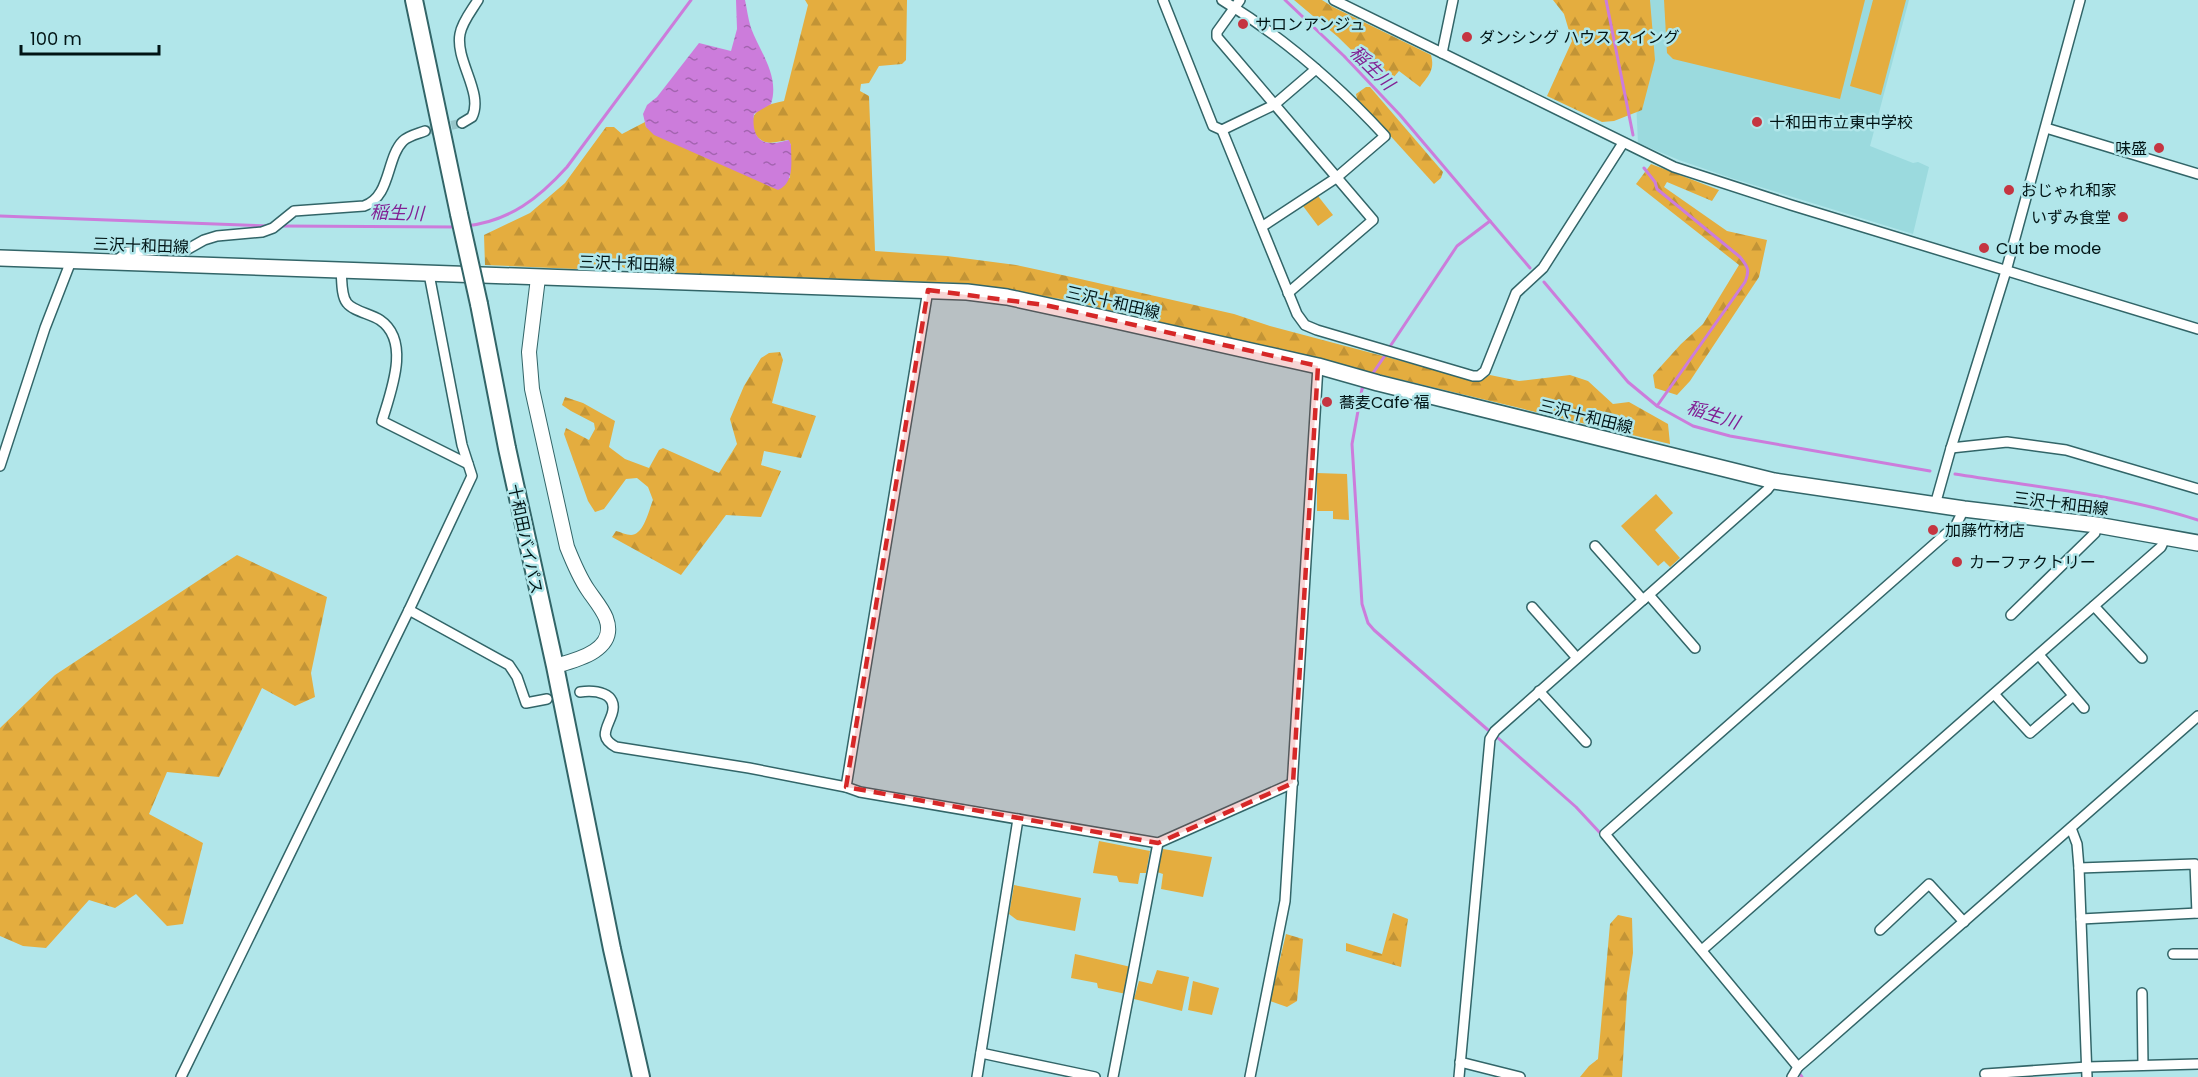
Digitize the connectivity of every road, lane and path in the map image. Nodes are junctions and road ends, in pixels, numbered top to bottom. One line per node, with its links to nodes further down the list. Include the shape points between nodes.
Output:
1 (414, 0): 51 (highway, 十和田バイパス, bridge)
2 (478, 0): 12 (street, via 460,36 476,101 472,117)
3 (1163, 0): 14 (street, via 1213,126)
4 (1222, 0): 8 (street)
5 (1334, 0): 9 (street)
6 (1454, 0): 9 (street)
7 (2080, 0): 13 (street)
8 (1238, 4): 10 (street); 11 (street, via 1217,37)
9 (1442, 53): 16 (street)
10 (1316, 69): 11 (street); 18 (street, via 1385,136)
11 (1274, 105): 14 (street); 18 (street)
12 (462, 123)
13 (2046, 128): 17 (street); 24 (street)
14 (1222, 130): 19 (street)
15 (425, 131): 22 (street, via 400,144 389,175 370,204 294,211 276,225 248,235 217,236 188,249 127,252)
16 (1623, 143): 24 (street, via 1694,175); 28 (street, via 1543,268 1516,293 1485,371 1479,376 1305,325)
17 (2198, 174)
18 (1336, 178): 19 (street); 28 (street, via 1373,220)
19 (1263, 226): 28 (street)
20 (0, 258): 21 (main road, 三沢十和田線)
21 (71, 261): 22 (main road, 三沢十和田線); 33 (street)
22 (116, 262): 23 (main road, 三沢十和田線)
23 (341, 270): 25 (main road, 三沢十和田線); 32 (street, via 348,305 370,314 393,333 396,364 382,421)
24 (2006, 271): 29 (street); 31 (street)
25 (429, 274): 26 (main road, 三沢十和田線); 32 (street)
26 (538, 278): 27 (main road, 三沢十和田線); 51 (street, via 529,352 532,389 567,548 608,624 605,642 598,649)
27 (928, 290): 30 (main road, 三沢十和田線, via 1045,305); 61 (street)
28 (1288, 293)
29 (2198, 329)
30 (1318, 366): 34 (main road, 三沢十和田線); 60 (street)
31 (1951, 448): 35 (street, via 2007,442 2045,446); 36 (street)
32 (468, 464): 45 (street, via 472,476)
33 (0, 466)
34 (1774, 481): 36 (main road, 三沢十和田線); 42 (street)
35 (2198, 489)
36 (1935, 505): 37 (main road, 三沢十和田線)
37 (1964, 509): 38 (main road, 三沢十和田線); 70 (street, via 1956,525 1605,834)
38 (2097, 525): 39 (main road, 三沢十和田線); 46 (street, via 2096,533)
39 (2166, 536): 40 (main road, 三沢十和田線); 43 (street, via 2161,547)
40 (2198, 543)
41 (1594, 546): 42 (street)
42 (1646, 598): 47 (street); 49 (street)
43 (2094, 606): 48 (street); 50 (street)
44 (1532, 607): 49 (street)
45 (410, 610): 56 (street, via 509,665 518,677 526,703); 82 (street)
46 (2011, 615)
47 (1695, 648)
48 (2039, 655): 54 (street); 55 (street)
49 (1577, 658): 52 (street)
50 (2142, 658)
51 (555, 666): 83 (highway, 十和田バイパス)
52 (1539, 691): 59 (street); 75 (street, via 1490,739)
53 (580, 692): 61 (street, via 594,690 609,696 613,712 605,735 608,743 616,747)
54 (1994, 694): 55 (street, via 2030,733); 70 (street)
55 (2073, 696): 57 (street)
56 (547, 699)
57 (2084, 708)
58 (2198, 716): 63 (street)
59 (1586, 742)
60 (1293, 783): 64 (street); 87 (street, via 1285,901)
61 (846, 787): 62 (street)
62 (1018, 819): 64 (street); 74 (street)
63 (2072, 828): 65 (street); 68 (street)
64 (1158, 843): 86 (street)
65 (2079, 868): 66 (street, via 2195,864); 67 (street)
66 (2197, 913): 67 (street)
67 (2081, 918): 79 (street)
68 (1964, 922): 69 (street, via 1929,884); 78 (street)
69 (1880, 930)
70 (1702, 950): 78 (street)
71 (2173, 954): 72 (street)
72 (2198, 954)
73 (2142, 993): 77 (street)
74 (981, 1053): 84 (street); 85 (street)
75 (1460, 1062): 88 (street); 89 (street)
76 (2198, 1064): 77 (street)
77 (2143, 1065): 79 (street)
78 (1798, 1067): 90 (street)
79 (2087, 1072): 81 (street)
80 (1985, 1074): 81 (street)
81 (2039, 1074)
82 (181, 1077)
83 (641, 1077)
84 (977, 1077)
85 (1095, 1077)
86 (1113, 1077)
87 (1250, 1077)
88 (1459, 1077)
89 (1520, 1077)
90 (1792, 1077)

